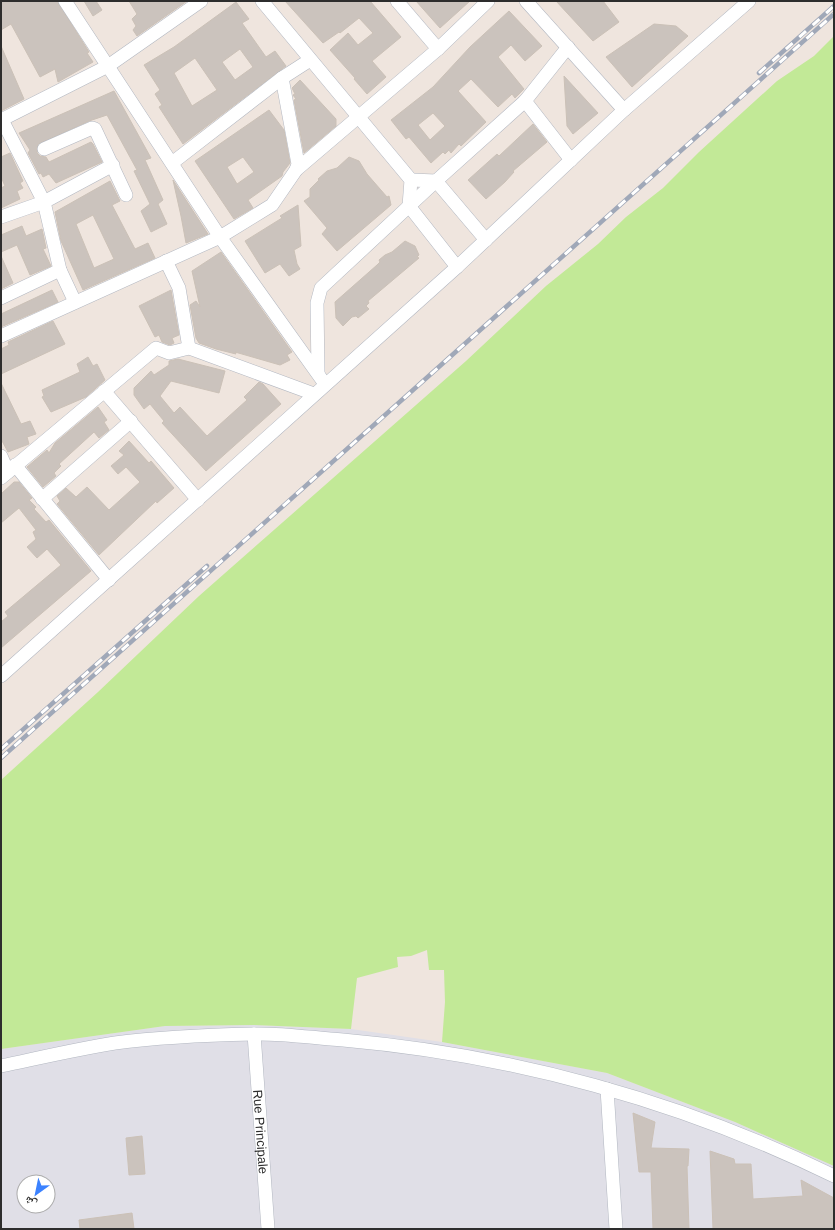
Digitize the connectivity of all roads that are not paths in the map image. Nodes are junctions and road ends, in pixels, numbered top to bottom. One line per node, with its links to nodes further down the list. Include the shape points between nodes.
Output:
1 (65, 1): 11 (street)
2 (201, 1): 11 (street)
3 (262, 1): 10 (street)
4 (397, 1): 9 (street)
5 (488, 1): 9 (street)
6 (526, 1): 8 (street)
7 (749, 1): 14 (street)
8 (568, 47): 13 (street); 14 (street)
9 (438, 49): 15 (street)
10 (310, 60): 12 (street); 15 (street)
11 (108, 66): 16 (street); 19 (street)
12 (282, 78): 19 (street); 21 (street, via 298,164)
13 (525, 101): 18 (street); 23 (street)
14 (624, 110): 18 (street)
15 (358, 118): 21 (street); 22 (street)
16 (1, 120): 25 (street)
17 (44, 149): 20 (street, via 94,128 98,131)
18 (571, 160): 29 (street)
19 (172, 163): 28 (street)
20 (113, 165): 24 (street); 25 (street)
21 (296, 170): 28 (street, via 272,205)
22 (411, 180): 23 (street); 26 (street)
23 (436, 181): 26 (street); 29 (street)
24 (126, 195)
25 (44, 202): 27 (street); 32 (street)
26 (409, 206): 31 (street); 37 (street, via 321,288 317,303)
27 (1, 217)
28 (220, 237): 30 (street); 37 (street)
29 (486, 240): 31 (street)
30 (166, 261): 34 (street); 36 (street, via 178,288)
31 (457, 267): 37 (street)
32 (60, 270): 33 (street); 34 (street)
33 (1, 298)
34 (75, 302): 35 (street)
35 (1, 336)
36 (189, 348): 38 (street, via 169,353 156,348); 39 (street)
37 (322, 379): 39 (street)
38 (104, 391): 40 (street); 42 (street)
39 (314, 394): 44 (street)
40 (131, 421): 43 (street); 44 (street)
41 (1, 456): 42 (street)
42 (8, 471): 43 (street)
43 (42, 499): 45 (street)
44 (198, 500): 45 (street)
45 (109, 580): 46 (street)
46 (1, 676)
47 (254, 1034): 48 (street, via 117,1043); 49 (street, via 376,1043 443,1052 510,1064); 51 (street, Rue Principale)
48 (1, 1066)
49 (607, 1089): 50 (street, via 715,1125); 52 (street)
50 (834, 1176)
51 (268, 1229)
52 (616, 1229)

